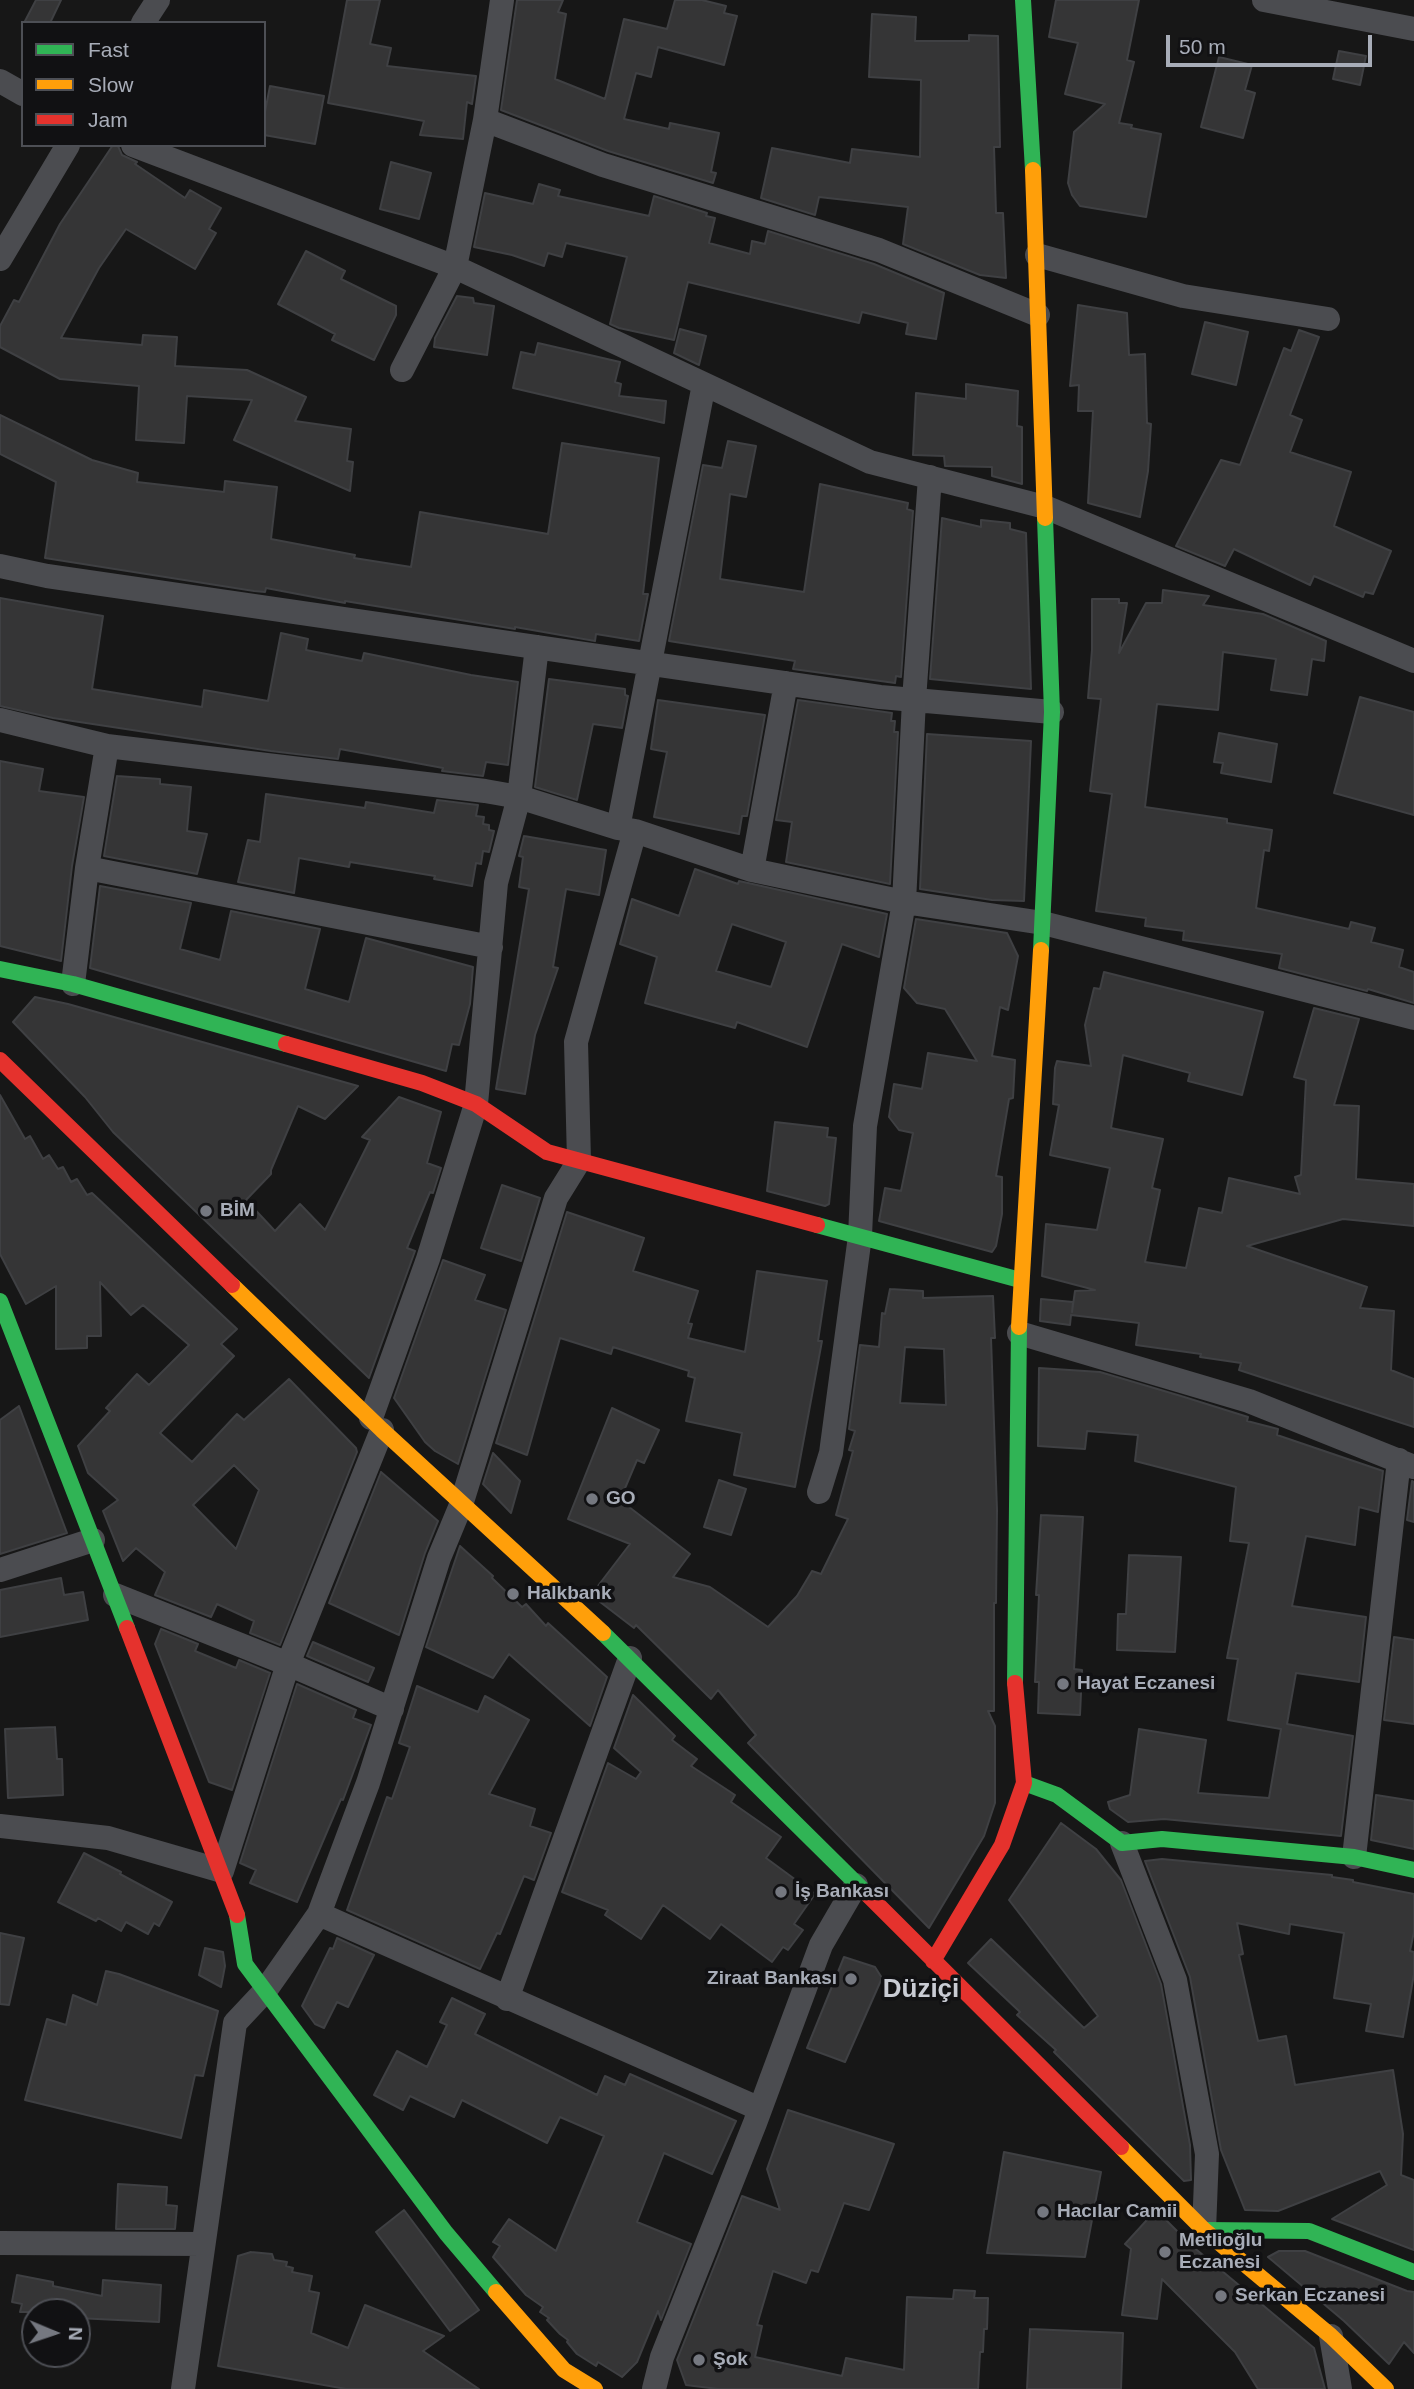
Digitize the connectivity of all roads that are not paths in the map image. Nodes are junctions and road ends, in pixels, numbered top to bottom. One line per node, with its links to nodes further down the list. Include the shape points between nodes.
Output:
1 (158, 0): 5 (street)
2 (502, 0): 9 (street)
3 (1023, 0): 12 (street)
4 (1264, 0): 6 (street)
5 (144, 21)
6 (1414, 29)
7 (0, 81): 8 (street)
8 (21, 92)
9 (485, 120): 14 (street); 15 (street, via 603,165 879,250)
10 (67, 147): 13 (street)
11 (137, 147): 14 (street)
12 (1037, 255): 15 (street); 16 (street, via 1183,296)
13 (0, 259)
14 (455, 267): 17 (street); 18 (street)
15 (1038, 315): 20 (street)
16 (1328, 319)
17 (402, 370)
18 (704, 384): 19 (street, via 870,462); 24 (street)
19 (930, 477): 20 (street); 26 (street)
20 (1045, 508): 23 (street); 27 (street)
21 (0, 566): 22 (street)
22 (537, 647): 24 (street); 30 (street)
23 (1414, 661)
24 (650, 663): 25 (street); 31 (street)
25 (786, 683): 26 (street); 33 (street)
26 (914, 700): 27 (street); 34 (street)
27 (1052, 712): 35 (street)
28 (0, 720): 29 (street)
29 (107, 746): 30 (street); 32 (street)
30 (519, 797): 31 (street); 36 (street, via 496,883)
31 (626, 830): 33 (street); 42 (street, via 576,1042)
32 (87, 868): 36 (street); 38 (street)
33 (752, 870): 34 (street)
34 (904, 902): 35 (street); 43 (street, via 865,1126)
35 (1043, 923): 39 (street); 44 (street)
36 (492, 947): 41 (street)
37 (0, 969): 38 (street)
38 (73, 984): 41 (street, via 422,1083)
39 (1414, 1018)
40 (0, 1060): 47 (street)
41 (476, 1104): 42 (street, via 547,1152); 47 (street)
42 (579, 1161): 43 (street); 50 (street, via 556,1198)
43 (860, 1236): 44 (street); 49 (street, via 831,1453)
44 (1020, 1280): 46 (street)
45 (0, 1301): 51 (street)
46 (1019, 1333): 48 (street, via 1249,1401); 57 (street, via 1015,1683)
47 (376, 1424): 50 (street); 55 (street)
48 (1406, 1464): 60 (street)
49 (818, 1492)
50 (461, 1504): 54 (street); 56 (street, via 439,1558)
51 (93, 1540): 52 (street); 53 (street)
52 (0, 1570)
53 (115, 1595): 55 (street); 62 (street)
54 (630, 1658): 63 (street); 67 (street)
55 (288, 1664): 56 (street); 62 (street)
56 (392, 1709): 64 (street)
57 (1024, 1783): 59 (street, via 1057,1795); 65 (street, via 1002,1845)
58 (0, 1826): 62 (street, via 108,1838)
59 (1122, 1843): 60 (street, via 1162,1839); 69 (street, via 1175,1980 1208,2154)
60 (1354, 1857): 61 (street)
61 (1414, 1870)
62 (222, 1871): 66 (street, via 236,1908 244,1964)
63 (856, 1885): 65 (street); 68 (street, via 821,1945)
64 (320, 1914): 66 (street); 67 (street)
65 (933, 1961): 69 (street)
66 (265, 1991): 71 (street, via 235,2023); 74 (street, via 446,2233)
67 (507, 1999): 68 (street)
68 (760, 2109): 77 (street, via 662,2357)
69 (1204, 2230): 72 (street, via 1309,2231); 73 (street)
70 (0, 2243): 71 (street)
71 (203, 2244): 75 (street)
72 (1414, 2272)
73 (1331, 2336): 78 (street); 79 (street)
74 (570, 2379): 76 (street)
75 (183, 2389)
76 (595, 2389)
77 (654, 2389)
78 (1340, 2389)
79 (1386, 2389)

